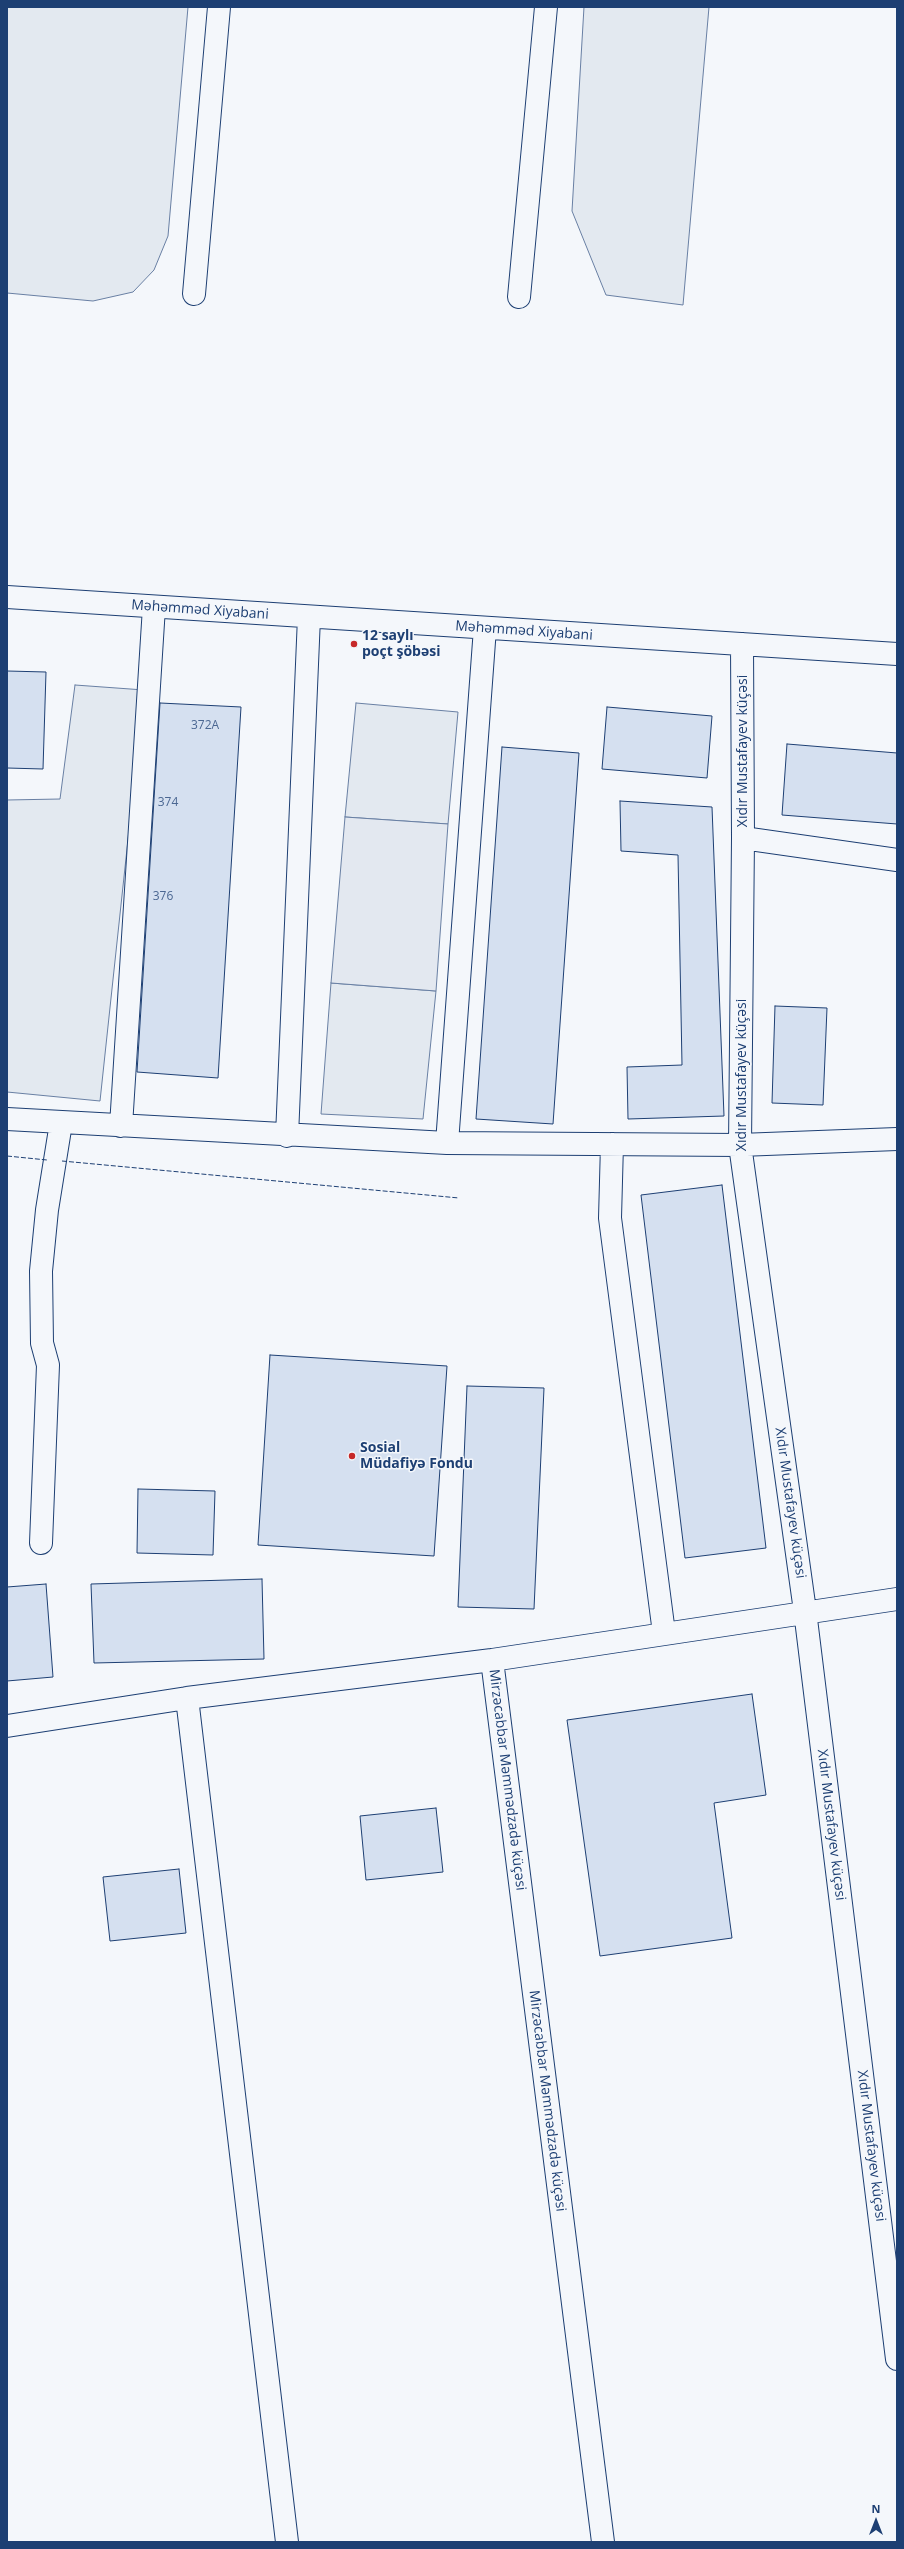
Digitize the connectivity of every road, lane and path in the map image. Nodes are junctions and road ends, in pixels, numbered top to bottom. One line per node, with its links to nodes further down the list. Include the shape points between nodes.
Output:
1 (219, 7): 3 (street)
2 (546, 7): 4 (street)
3 (194, 294)
4 (519, 297)
5 (7, 597): 6 (street, Məhəmməd Xiyabani)
6 (154, 607): 7 (street, Məhəmməd Xiyabani); 15 (street)
7 (310, 617): 8 (street, Məhəmməd Xiyabani); 16 (street)
8 (485, 628): 9 (street, Məhəmməd Xiyabani); 18 (street)
9 (742, 644): 10 (street, Məhəmməd Xiyabani); 11 (street, Xıdır Mustafayev küçəsi)
10 (897, 654)
11 (744, 838): 12 (street); 20 (street, Xıdır Mustafayev küçəsi)
12 (897, 860)
13 (7, 1119): 14 (street)
14 (61, 1123): 15 (street); 21 (street, via 46,1210 41,1271 42,1343 48,1365)
15 (121, 1126): 16 (street)
16 (287, 1136): 18 (street)
17 (897, 1139): 20 (street)
18 (447, 1143): 19 (street)
19 (612, 1144): 20 (street); 24 (street, via 610,1218)
20 (740, 1145): 23 (street, Xıdır Mustafayev küçəsi)
21 (41, 1543)
22 (897, 1599): 23 (street)
23 (805, 1611): 24 (street); 28 (street, Xıdır Mustafayev küçəsi)
24 (664, 1633): 25 (street)
25 (492, 1660): 26 (street); 30 (street, Mirzəcabbar Məmmədzadə küçəsi)
26 (187, 1698): 27 (street); 29 (street)
27 (7, 1726)
28 (897, 2359)
29 (287, 2542)
30 (603, 2542)

